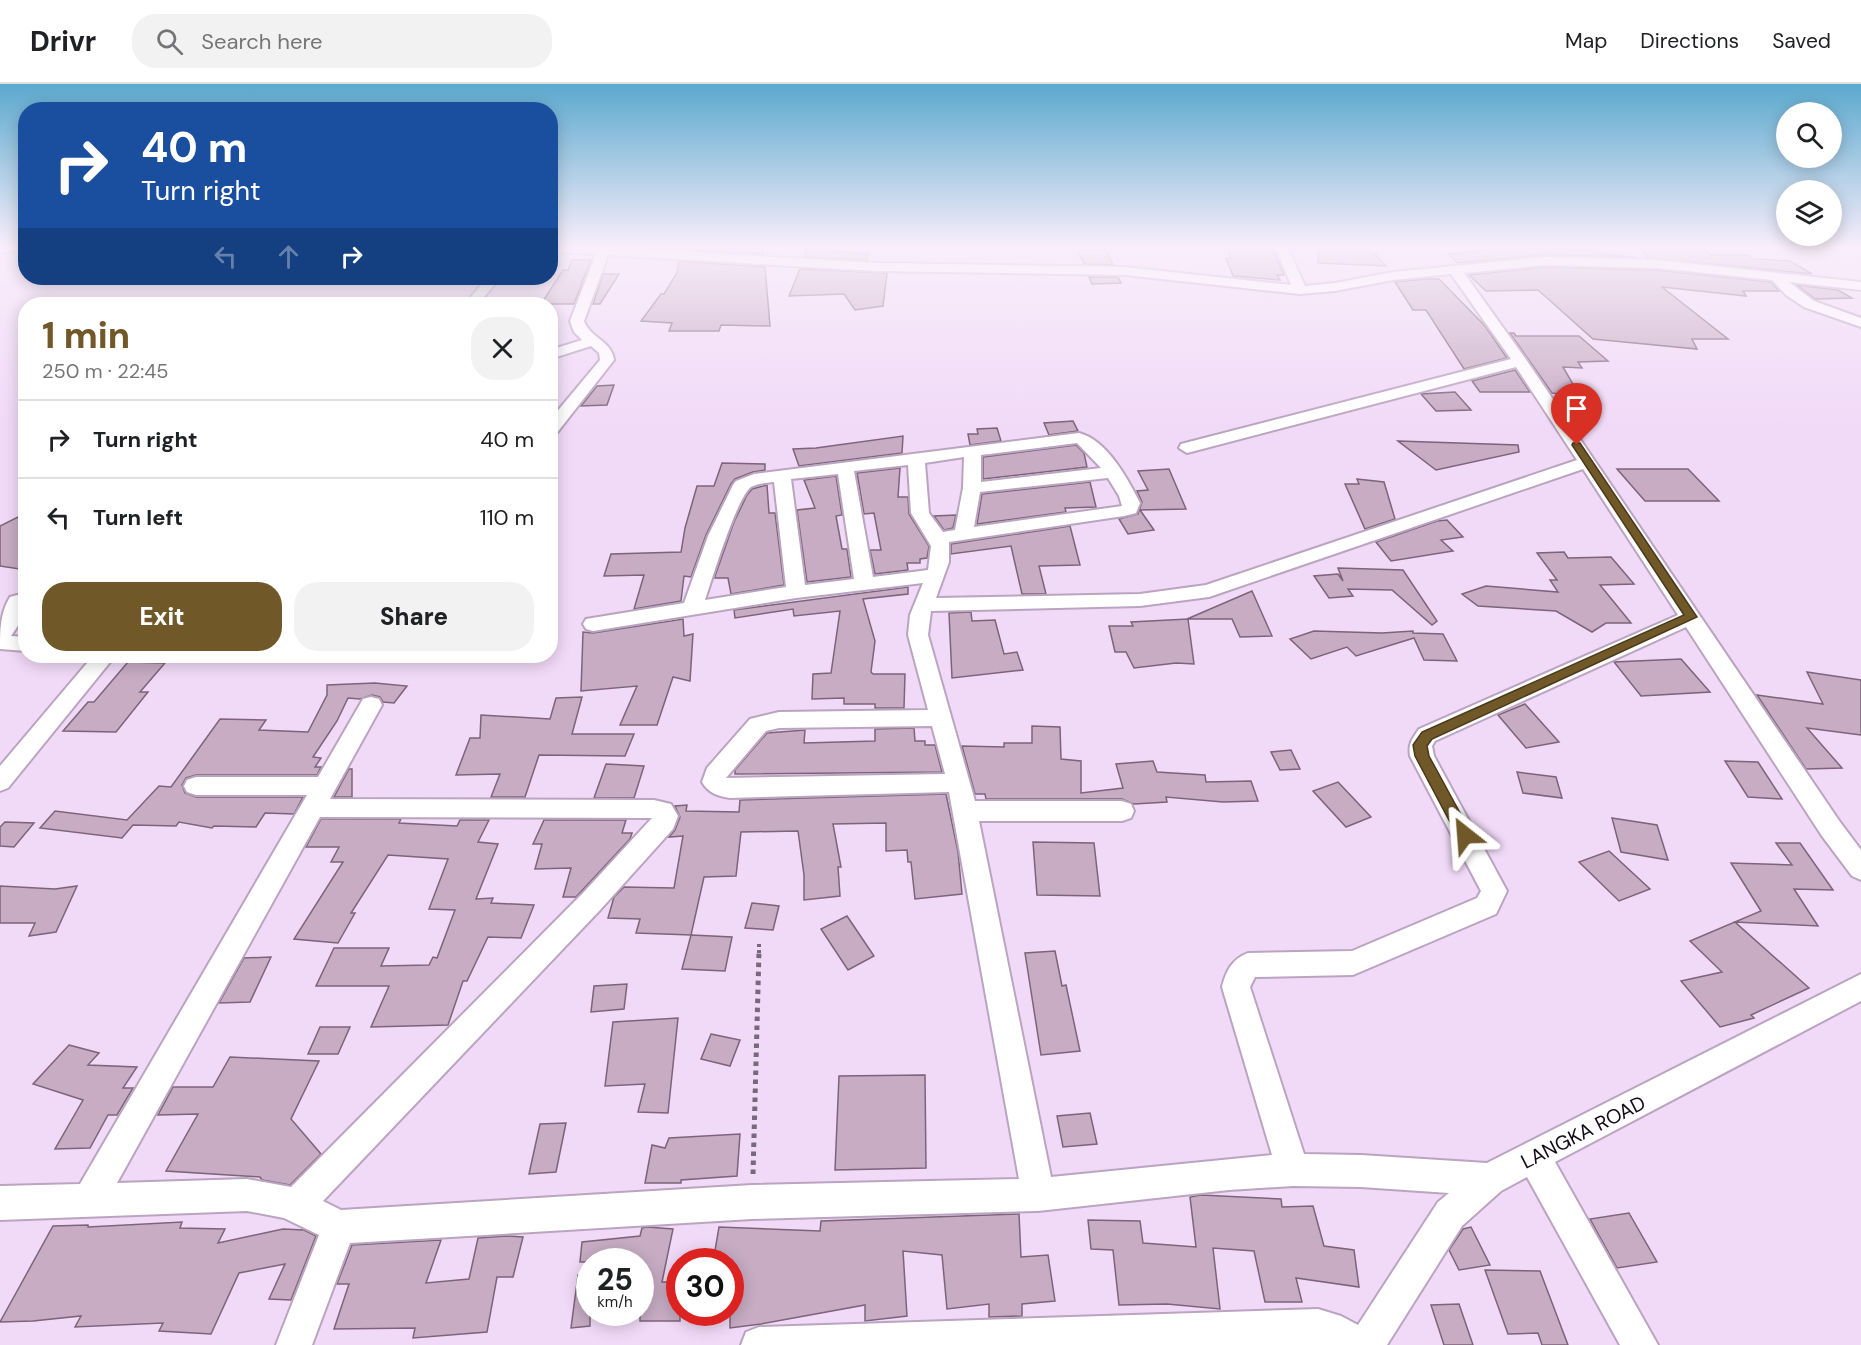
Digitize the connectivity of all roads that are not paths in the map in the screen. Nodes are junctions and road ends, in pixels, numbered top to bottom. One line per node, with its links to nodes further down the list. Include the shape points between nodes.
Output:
1 (582, 307): 5 (street, via 577,321 581,332)
2 (1481, 307): 7 (street)
3 (1820, 307): 4 (street)
4 (1861, 323)
5 (592, 341): 6 (street); 8 (street, via 606,351 607,360)
6 (558, 352)
7 (1520, 361): 9 (street); 12 (street)
8 (558, 421)
9 (1187, 448)
10 (973, 451): 11 (street); 14 (street, via 1079,438 1088,441); 16 (street)
11 (916, 457): 13 (street); 18 (street, via 920,512)
12 (1588, 462): 23 (street, via 1209,591 1140,600); 25 (street)
13 (845, 466): 15 (street); 20 (street)
14 (1112, 472): 16 (street); 17 (street, via 1130,500 1130,509)
15 (782, 475): 21 (street); 24 (street, via 742,485 712,549)
16 (972, 488): 17 (street)
17 (963, 534): 18 (street)
18 (939, 538): 19 (street, via 942,551)
19 (936, 575): 20 (street); 23 (street)
20 (864, 583): 21 (street)
21 (795, 592): 24 (street)
22 (17, 601): 27 (street, via 10,623 0,637 6,644)
23 (925, 606): 30 (street, via 916,626)
24 (693, 607): 26 (street)
25 (1691, 617): 37 (street); 40 (street, via 1427,735 1420,745 1422,756 1494,891 1487,906 1353,963 1248,965 1239,976 1236,987)
26 (593, 624)
27 (18, 644)
28 (98, 663): 31 (street)
29 (371, 705): 34 (street)
30 (939, 718): 32 (street); 32 (street, via 764,722 715,774 714,782 730,789)
31 (3, 775)
32 (959, 783): 35 (street)
33 (196, 786): 34 (street)
34 (321, 797): 43 (street); 45 (street, via 654,809 666,816 592,901)
35 (964, 811): 36 (street); 42 (street)
36 (1122, 812)
37 (1861, 869)
38 (1861, 987): 39 (street, LANGKA ROAD)
39 (1534, 1157): 41 (street, LANGKA ROAD); 51 (street)
40 (1293, 1170): 41 (street); 42 (street)
41 (1489, 1179): 50 (street, LANGKA ROAD, via 1449,1214)
42 (1038, 1195): 46 (street, via 752,1202)
43 (90, 1199): 44 (street); 45 (street, via 247,1195)
44 (0, 1203)
45 (297, 1204): 46 (street)
46 (339, 1227): 47 (street)
47 (294, 1345)
48 (759, 1345): 49 (street, via 1318,1327 1341,1334)
49 (1355, 1345)
50 (1366, 1345)
51 (1640, 1345)

